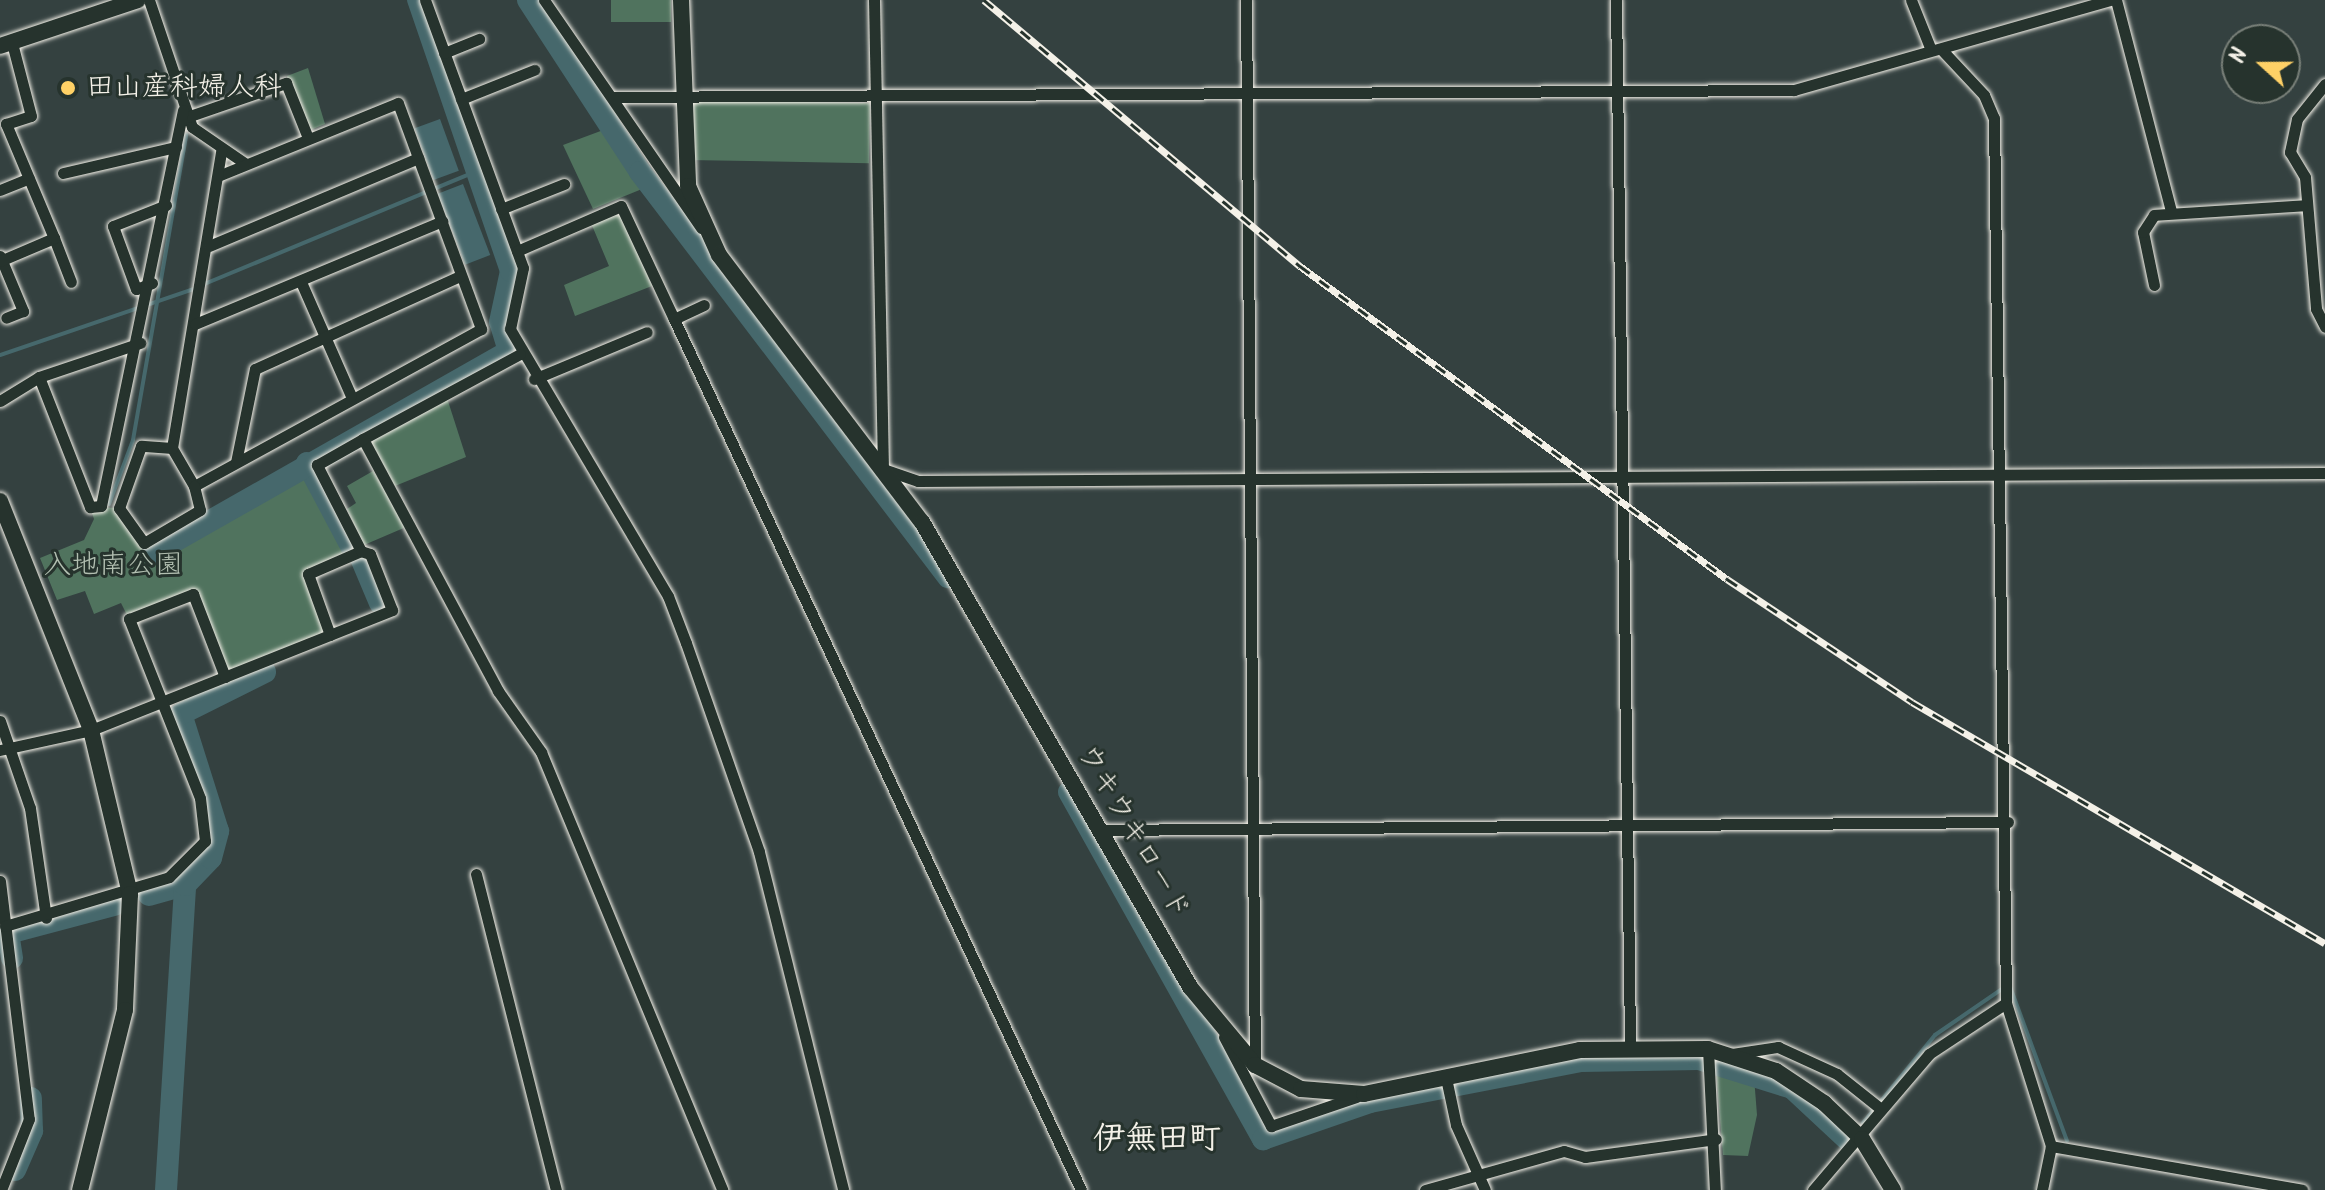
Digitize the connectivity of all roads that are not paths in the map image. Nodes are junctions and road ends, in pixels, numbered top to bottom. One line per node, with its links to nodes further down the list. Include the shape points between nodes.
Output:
1 (138, 0): 13 (street)
2 (149, 0): 24 (street)
3 (425, 0): 15 (street)
4 (544, 0): 21 (street)
5 (681, 0): 20 (street, ウキウキロード)
6 (874, 0): 23 (street)
7 (1246, 0): 19 (street)
8 (1616, 0): 18 (street)
9 (1911, 0): 14 (street)
10 (2109, 0): 14 (street)
11 (2116, 0): 38 (street)
12 (479, 39): 15 (street)
13 (6, 44): 32 (street, via 31,116 6,124)
14 (1936, 50): 18 (street, via 1794,90); 67 (street, via 1984,95 1994,118)
15 (444, 53): 22 (street)
16 (534, 70): 22 (street)
17 (2325, 84): 36 (street, via 2291,135)
18 (1615, 93): 19 (street); 69 (street)
19 (1247, 95): 23 (street); 70 (street)
20 (683, 96): 21 (street); 23 (street); 43 (street, ウキウキロード, via 688,186)
21 (614, 97): 43 (street)
22 (461, 99): 37 (street)
23 (875, 99): 66 (street)
24 (185, 113): 25 (street, via 286,83); 26 (street); 27 (street)
25 (308, 138): 28 (street, via 398,103); 29 (street)
26 (176, 147): 30 (street); 35 (street)
27 (221, 151): 29 (street); 31 (street)
28 (418, 158): 39 (street); 41 (street)
29 (246, 164): 31 (street)
30 (63, 173)
31 (218, 176): 41 (street)
32 (29, 178): 34 (street); 40 (street)
33 (564, 184): 37 (street)
34 (0, 190)
35 (166, 205): 48 (street); 48 (street, via 113,226 136,289)
36 (2307, 205): 38 (street); 54 (street, via 2316,309)
37 (501, 209): 42 (street)
38 (2171, 211): 49 (street, via 2144,223)
39 (442, 221): 45 (street); 47 (street)
40 (54, 238): 44 (street); 46 (street)
41 (209, 246): 53 (street)
42 (517, 251): 52 (street, via 621,206); 58 (street, via 523,268 510,329)
43 (719, 255): 66 (street, ウキウキロード)
44 (1, 259): 51 (street, via 23,311)
45 (460, 276): 56 (street); 61 (street, via 481,329)
46 (71, 282)
47 (301, 282): 53 (street); 56 (street)
48 (152, 283): 57 (street)
49 (2154, 285)
50 (704, 305): 52 (street)
51 (6, 318)
52 (674, 319): 109 (street)
53 (195, 324): 64 (street)
54 (2325, 327)
55 (647, 332): 60 (street)
56 (326, 337): 61 (street); 65 (street, via 255,369)
57 (140, 343): 59 (street); 59 (street, via 101,506 90,507)
58 (520, 354): 60 (street); 63 (street)
59 (39, 377): 62 (street)
60 (534, 379): 108 (street, via 644,555 681,631 759,852)
61 (351, 396): 65 (street)
62 (0, 401)
63 (363, 439): 73 (street, via 317,465); 107 (street, via 498,691 541,752)
64 (172, 448): 71 (street); 71 (street, via 141,446 119,508 144,543 200,510)
65 (236, 462): 71 (street)
66 (883, 469): 70 (street, via 918,481); 83 (street, ウキウキロード, via 922,522)
67 (1998, 473): 68 (street); 69 (street); 81 (street)
68 (2325, 473)
69 (1625, 479): 70 (street); 80 (street)
70 (1252, 481): 82 (street)
71 (194, 486)
72 (0, 501): 78 (street)
73 (361, 551): 74 (street, via 308,574); 74 (street, via 370,554 392,610)
74 (330, 635): 75 (street)
75 (225, 677): 76 (street); 76 (street, via 193,594 129,619)
76 (163, 702): 78 (street); 86 (street, via 200,798 205,841 169,877)
77 (0, 721): 79 (street)
78 (91, 730): 79 (street); 86 (street)
79 (5, 749): 87 (street, via 30,808)
80 (1632, 821): 81 (street); 82 (street); 93 (street)
81 (2008, 822): 91 (street)
82 (1257, 827): 83 (street); 96 (street)
83 (1103, 830): 92 (street, ウキウキロード)
84 (476, 874): 106 (street)
85 (0, 881): 88 (street)
86 (130, 894): 87 (street); 105 (street, via 125,1010)
87 (46, 918): 88 (street)
88 (5, 926): 90 (street)
89 (0, 989): 90 (street)
90 (13, 989): 104 (street, via 29,1119)
91 (2006, 1003): 99 (street, via 1929,1054); 102 (street)
92 (1223, 1033): 96 (street, ウキウキロード); 98 (street, via 1271,1126)
93 (1630, 1044): 94 (street, ウキウキロード); 97 (street, ウキウキロード)
94 (1708, 1049): 95 (street, ウキウキロード); 100 (street)
95 (1732, 1054): 99 (street, via 1778,1047 1837,1074); 101 (street, ウキウキロード, via 1802,1086)
96 (1255, 1065): 98 (street, ウキウキロード, via 1301,1089)
97 (1446, 1078): 98 (street, ウキウキロード); 103 (street, via 1456,1125)
98 (1364, 1094)
99 (1881, 1109): 101 (street)
100 (1716, 1139): 103 (street, via 1585,1157 1564,1151); 112 (street)
101 (1862, 1139): 113 (street); 114 (street, ウキウキロード)
102 (2051, 1146): 115 (street); 116 (street)
103 (1480, 1172): 110 (street); 111 (street)
104 (1, 1190)
105 (80, 1190)
106 (556, 1190)
107 (722, 1190)
108 (843, 1190)
109 (1081, 1190)
110 (1425, 1190)
111 (1485, 1190)
112 (1715, 1190)
113 (1813, 1190)
114 (1893, 1190)
115 (2042, 1190)
116 (2302, 1190)

